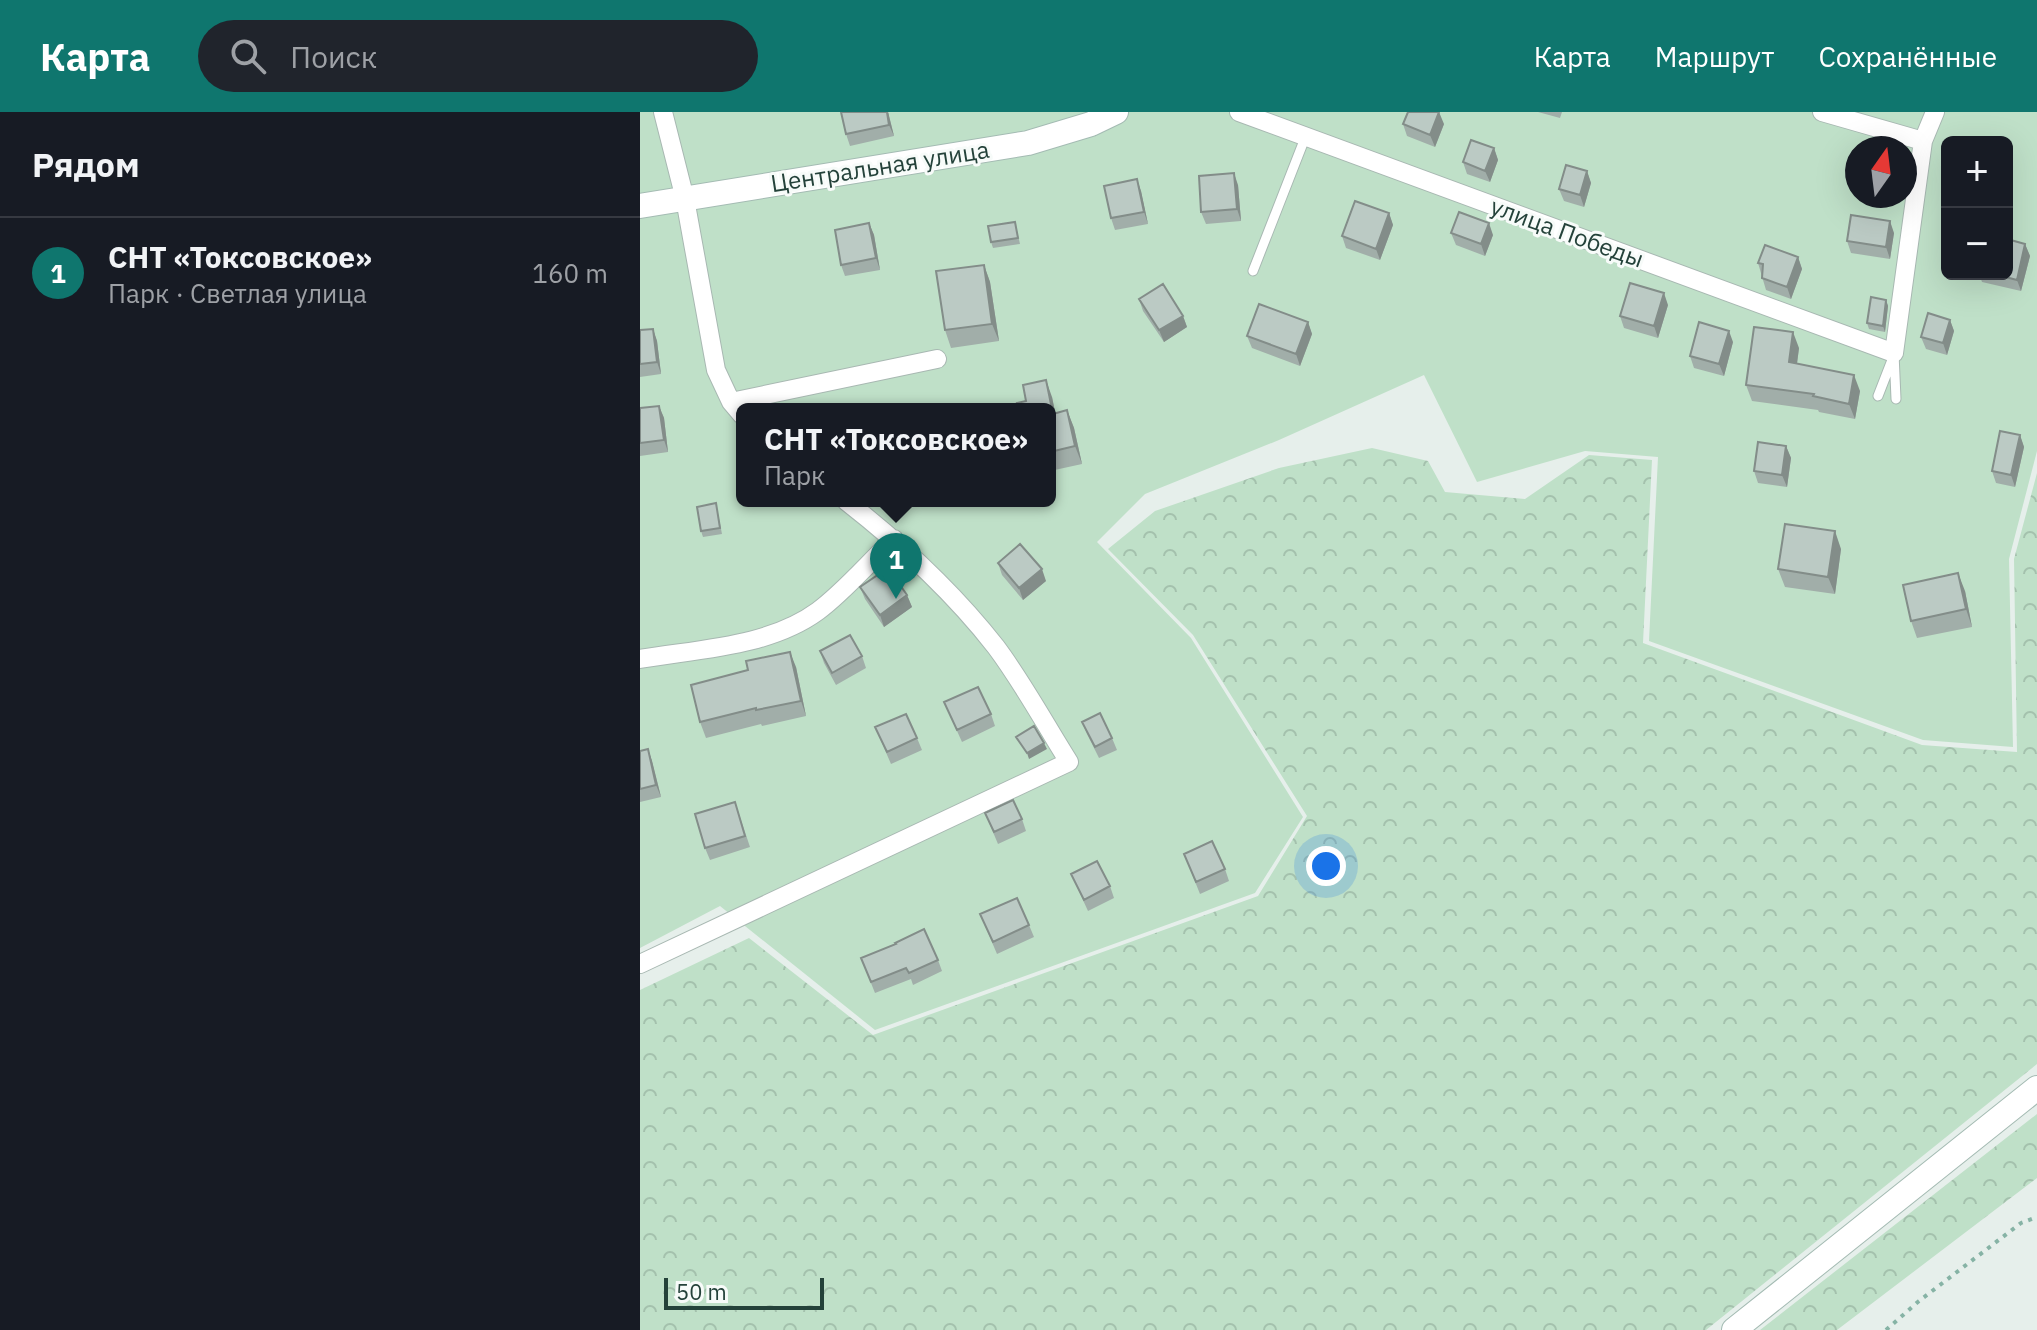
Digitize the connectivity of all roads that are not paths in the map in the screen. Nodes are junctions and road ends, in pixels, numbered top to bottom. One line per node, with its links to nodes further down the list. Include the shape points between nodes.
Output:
1 (663, 112): 8 (street)
2 (1116, 112): 8 (street, Центральная улица, via 1028,143)
3 (1239, 112): 6 (street, улица Победы)
4 (1822, 112): 7 (street)
5 (1935, 112): 7 (street)
6 (1305, 138): 10 (lane); 11 (street, улица Победы)
7 (1923, 141): 11 (street)
8 (685, 199): 9 (street, Центральная улица); 16 (street, via 716,370)
9 (640, 206)
10 (1253, 271)
11 (1894, 353): 13 (lane); 14 (lane)
12 (937, 359): 15 (street)
13 (1878, 396)
14 (1896, 399)
15 (760, 403)
16 (736, 409)
17 (854, 507): 18 (street)
18 (894, 539): 19 (street, via 817,611 779,631); 20 (street, via 997,649 1069,762)
19 (640, 659)
20 (640, 964)
21 (2037, 1088): 22 (street)
22 (1734, 1330)

